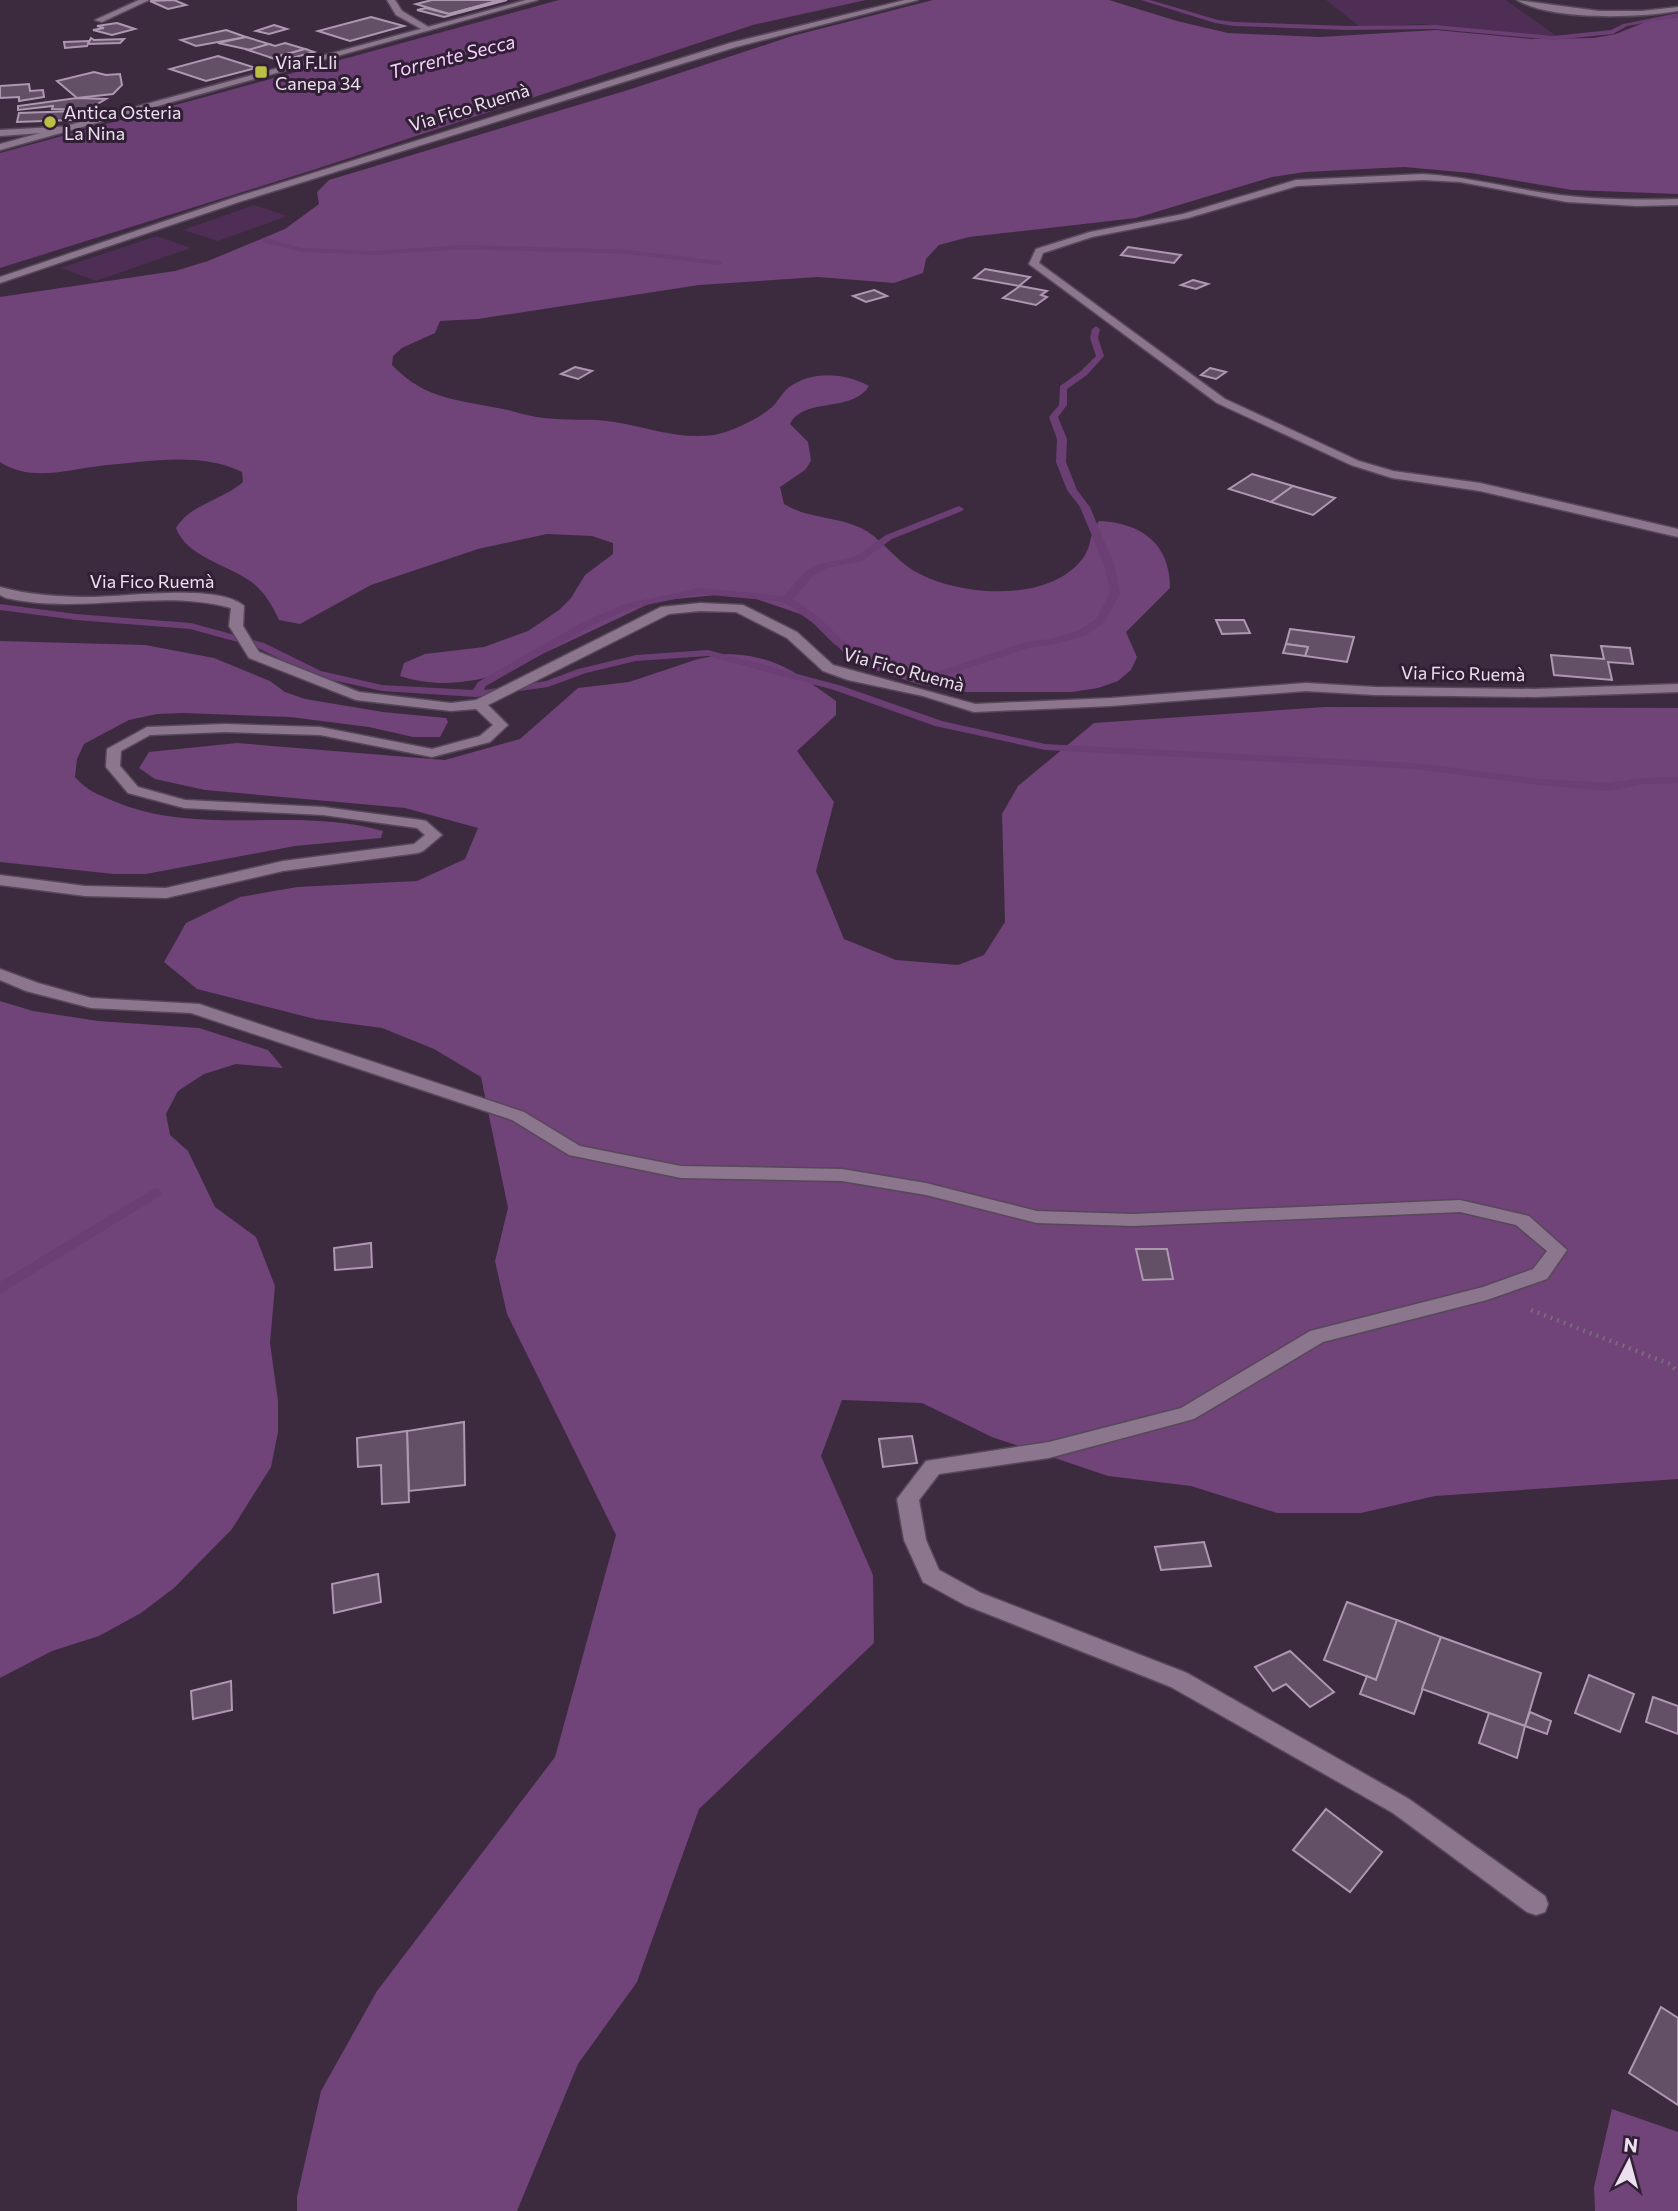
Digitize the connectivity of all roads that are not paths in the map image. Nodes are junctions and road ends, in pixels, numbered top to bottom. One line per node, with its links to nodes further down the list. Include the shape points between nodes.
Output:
1 (145, 0): 7 (street)
2 (391, 0): 8 (street, via 399,13)
3 (534, 0): 8 (street)
4 (914, 0): 13 (street, Via Fico Ruemà, via 698,56 236,200)
5 (1521, 0): 6 (street, via 1557,8 1657,13)
6 (1678, 9)
7 (99, 20)
8 (428, 29): 9 (street)
9 (70, 128): 10 (street); 11 (street)
10 (0, 133)
11 (0, 147)
12 (1678, 202): 14 (street, via 1567,199 1460,179 1423,177 1296,183 1185,216 1055,245 1039,251 1034,264 1221,401 1355,463)
13 (0, 280)
14 (1678, 533)
15 (0, 591): 17 (street, Via Fico Ruemà, via 11,596 90,601 175,597 224,601 238,606 236,626 254,655 356,696 452,707)
16 (1678, 688): 17 (street, Via Fico Ruemà, via 1534,693 1306,687 974,708 828,668 792,635 738,608 700,607 666,610)
17 (479, 704): 18 (street, via 500,724 485,739 432,753 320,731 225,728 147,731 114,749 113,768 134,790 184,804 323,811 421,824 434,835 418,848 283,866 166,893 85,891)
18 (0, 880)
19 (0, 974): 20 (street, via 91,1003 193,1008 518,1116 575,1151 681,1172 842,1175 926,1189 1037,1217 1133,1220 1460,1206 1522,1220 1558,1250 1540,1274 1487,1293 1317,1336 1187,1414 1049,1450 933,1467 908,1499 915,1540 931,1576 973,1599 1179,1680 1401,1806)
20 (1536, 1904)

